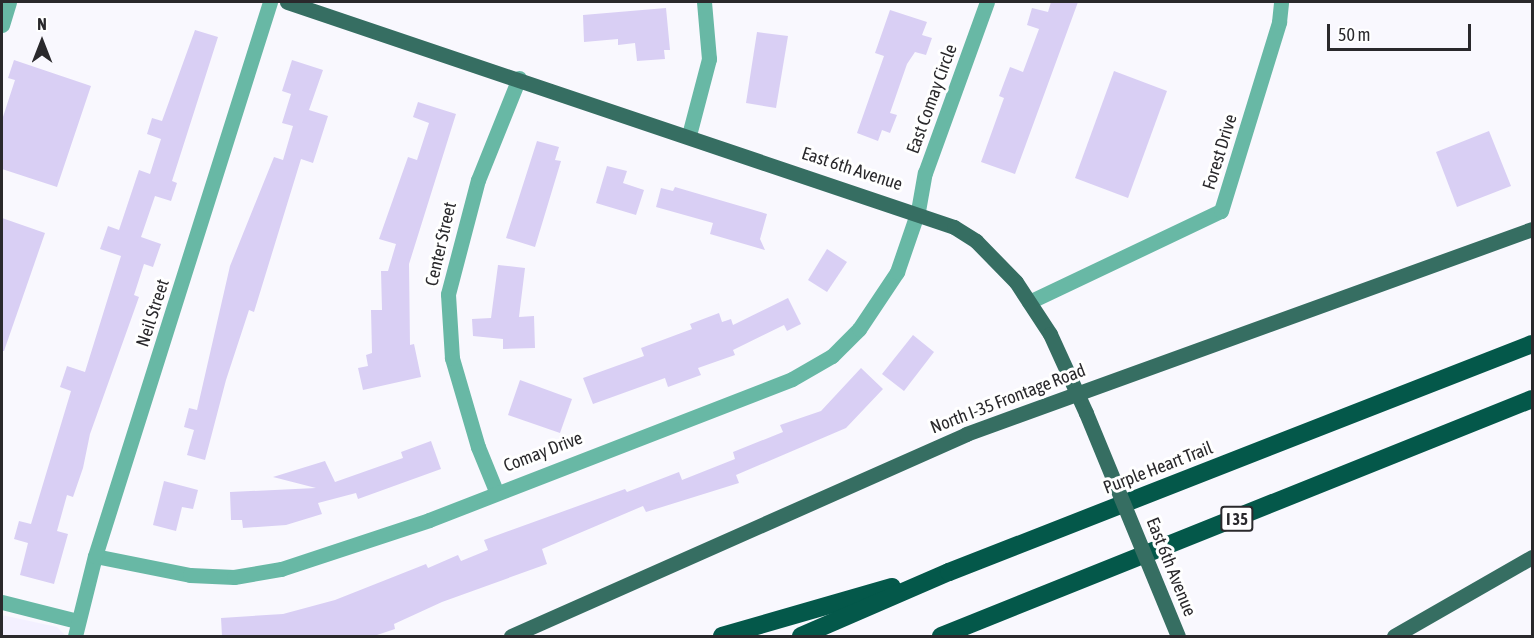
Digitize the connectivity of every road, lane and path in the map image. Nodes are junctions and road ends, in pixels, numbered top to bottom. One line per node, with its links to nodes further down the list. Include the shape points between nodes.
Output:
1 (9, 2): 7 (street)
2 (270, 2): 17 (street, Neil Street)
3 (287, 2): 8 (main road, East 6th Avenue)
4 (704, 2): 9 (street, via 709,59)
5 (987, 2): 10 (street, East Comay Circle, via 926,173)
6 (1281, 2): 12 (street, Forest Drive, via 1279,22 1221,211)
7 (2, 25)
8 (519, 78): 9 (main road, East 6th Avenue); 16 (street, Center Street, via 478,180 448,294 452,358)
9 (689, 135): 10 (main road, East 6th Avenue)
10 (918, 211): 12 (main road, East 6th Avenue, via 976,241); 16 (street, Comay Drive, via 897,272 880,301 832,356 792,379)
11 (1529, 230): 14 (main road, North I-35 Frontage Road)
12 (1029, 302): 14 (main road, East 6th Avenue)
13 (1533, 344): 19 (highway, Purple Heart Trail)
14 (1077, 392): 23 (main road, North I-35 Frontage Road, via 892,466); 28 (main road, East 6th Avenue, bridge)
15 (1533, 399): 20 (highway, I 35)
16 (496, 491): 17 (street, Comay Drive, via 341,552 245,575 190,575)
17 (95, 556): 22 (street, Neil Street)
18 (1533, 557): 29 (main road)
19 (949, 572): 24 (highway); 25 (highway, Purple Heart Trail)
20 (1035, 600): 26 (highway, I 35); 27 (highway)
21 (2, 602): 22 (street)
22 (76, 629)
23 (511, 636)
24 (722, 636)
25 (801, 636)
26 (941, 636)
27 (962, 636)
28 (1178, 636)
29 (1394, 636)

